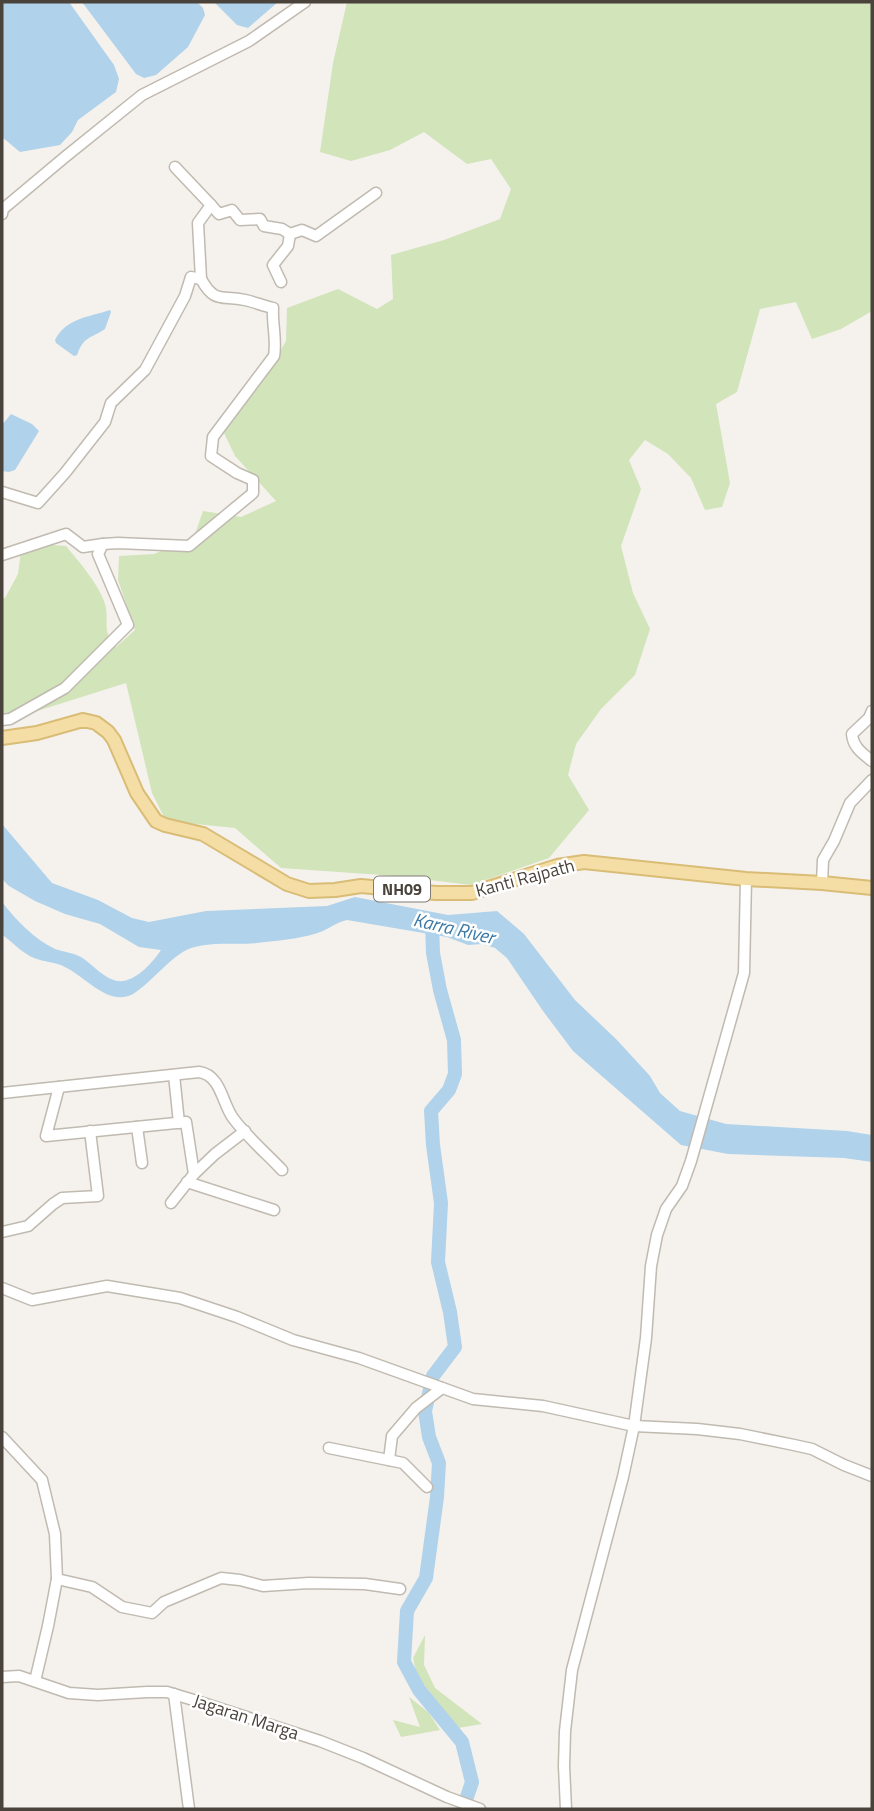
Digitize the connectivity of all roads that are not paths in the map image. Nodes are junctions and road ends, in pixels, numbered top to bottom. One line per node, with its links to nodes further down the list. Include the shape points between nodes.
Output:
1 (305, 2): 5 (street, via 249,41 142,96)
2 (175, 167): 4 (street)
3 (376, 193): 6 (street, via 317,236 302,230)
4 (211, 205): 6 (street, via 219,214 232,209 240,220 260,219 264,226); 7 (street, via 198,223)
5 (2, 214)
6 (290, 234): 8 (street, via 288,246 273,264)
7 (201, 279): 9 (street, via 191,277 145,370 111,403 105,422 38,503); 10 (street, via 219,298 244,299 273,308 274,356 214,437 211,456 253,480 253,493 189,546)
8 (281, 282)
9 (2, 492)
10 (103, 544): 11 (street, via 83,547 66,534); 13 (street, via 98,554 128,625 65,688)
11 (2, 555)
12 (872, 711): 15 (street, via 852,734 853,742)
13 (2, 720)
14 (2, 738): 17 (main road, Kanti Rajpath / NH09, via 83,720 96,723 114,740 137,793 156,821 203,834 287,884 309,891 360,886 472,893 584,862)
15 (872, 761)
16 (872, 780): 18 (street, via 850,803 823,860)
17 (746, 879): 18 (main road, Kanti Rajpath / NH09); 35 (street, via 744,973 691,1161 657,1235)
18 (822, 883): 19 (main road, Kanti Rajpath / NH09)
19 (872, 888)
20 (174, 1075): 21 (street); 23 (street); 26 (street, via 207,1073)
21 (59, 1087): 22 (street); 25 (street, via 46,1136)
22 (2, 1093)
23 (179, 1123): 24 (street); 29 (street, via 186,1122)
24 (137, 1127): 25 (street); 27 (street)
25 (90, 1131): 32 (street, via 98,1196 62,1198 28,1226)
26 (245, 1131): 28 (street); 29 (street)
27 (142, 1163)
28 (282, 1170)
29 (190, 1178): 30 (street); 31 (street)
30 (171, 1203)
31 (274, 1210)
32 (2, 1232)
33 (2, 1288): 34 (street, via 32,1300 107,1286 169,1296)
34 (439, 1387): 35 (street, via 473,1399 543,1406); 38 (street, via 392,1436)
35 (634, 1426): 39 (street, via 740,1434 794,1445); 48 (street, via 572,1670 565,1731)
36 (2, 1437): 41 (street, via 42,1480 54,1534)
37 (329, 1448): 38 (street)
38 (389, 1460): 40 (street, via 403,1463)
39 (872, 1476)
40 (428, 1487)
41 (57, 1578): 42 (street, via 92,1587 122,1607 152,1613 164,1602 220,1578 263,1586 309,1583); 44 (street)
42 (400, 1589)
43 (2, 1677): 44 (street, Jagaran Marga)
44 (35, 1681): 45 (street, Jagaran Marga, via 69,1693)
45 (174, 1694): 46 (street); 47 (street, Jagaran Marga, via 320,1741)
46 (189, 1809)
47 (480, 1809)
48 (566, 1809)

